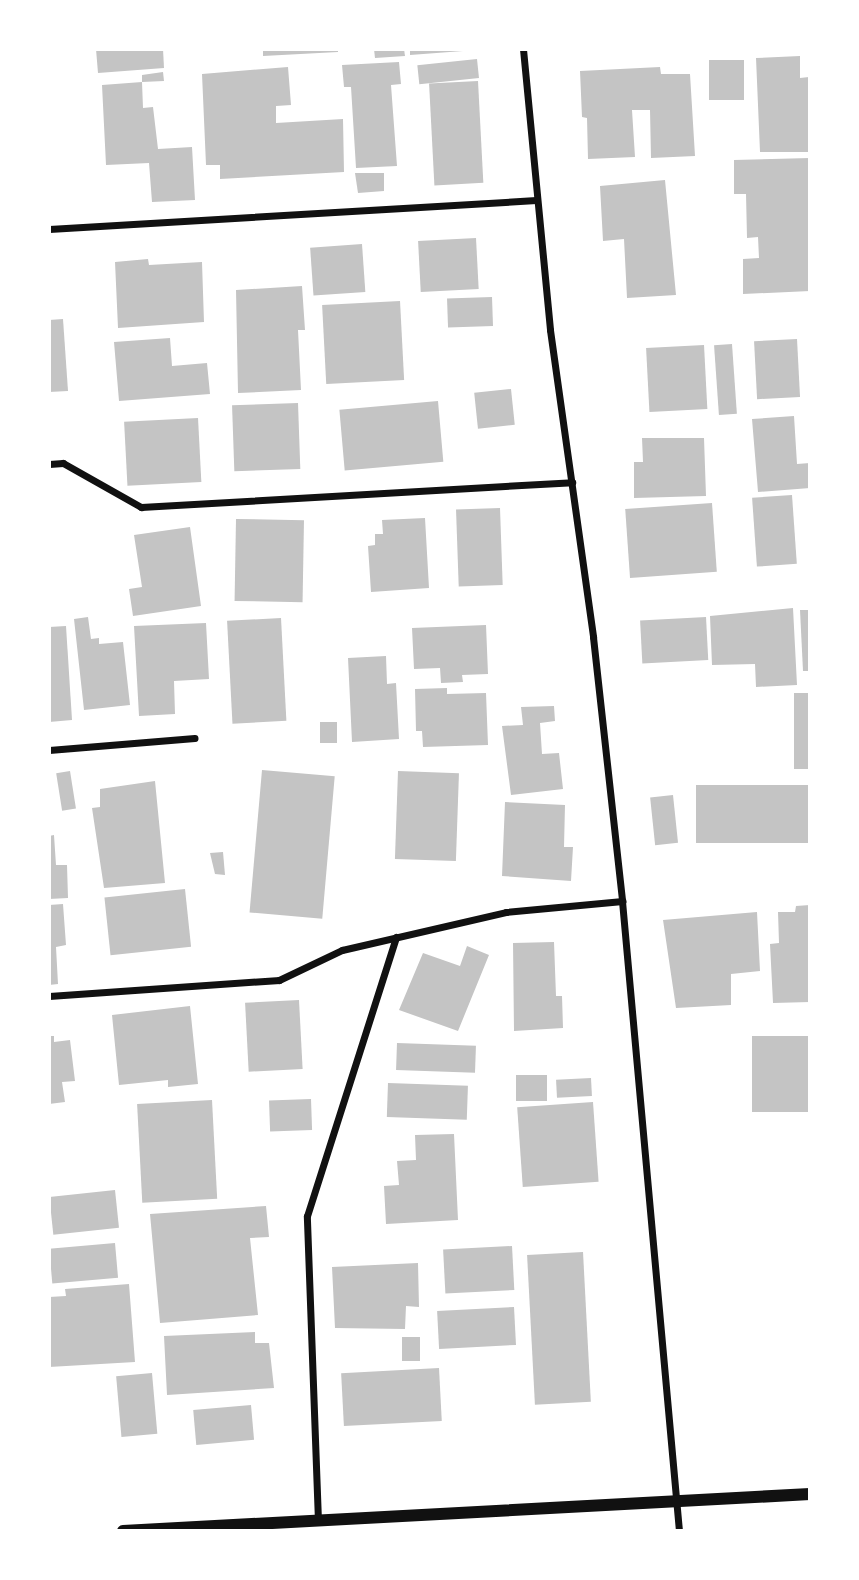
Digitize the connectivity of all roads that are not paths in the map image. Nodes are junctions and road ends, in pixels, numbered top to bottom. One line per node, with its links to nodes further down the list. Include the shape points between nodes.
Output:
1 (523, 49): 2 (street)
2 (536, 200): 3 (street); 5 (street)
3 (49, 229)
4 (49, 464): 5 (street, via 63,463 141,507)
5 (572, 482): 8 (street)
6 (195, 738): 7 (street)
7 (49, 750)
8 (622, 901): 9 (street, via 506,912); 12 (street)
9 (396, 937): 10 (street, via 342,950 279,980); 13 (street, via 307,1216)
10 (49, 996)
11 (810, 1494): 12 (street)
12 (677, 1502): 13 (street); 16 (street)
13 (318, 1521): 14 (street)
14 (191, 1529): 15 (street)
15 (123, 1531)
16 (679, 1531)

